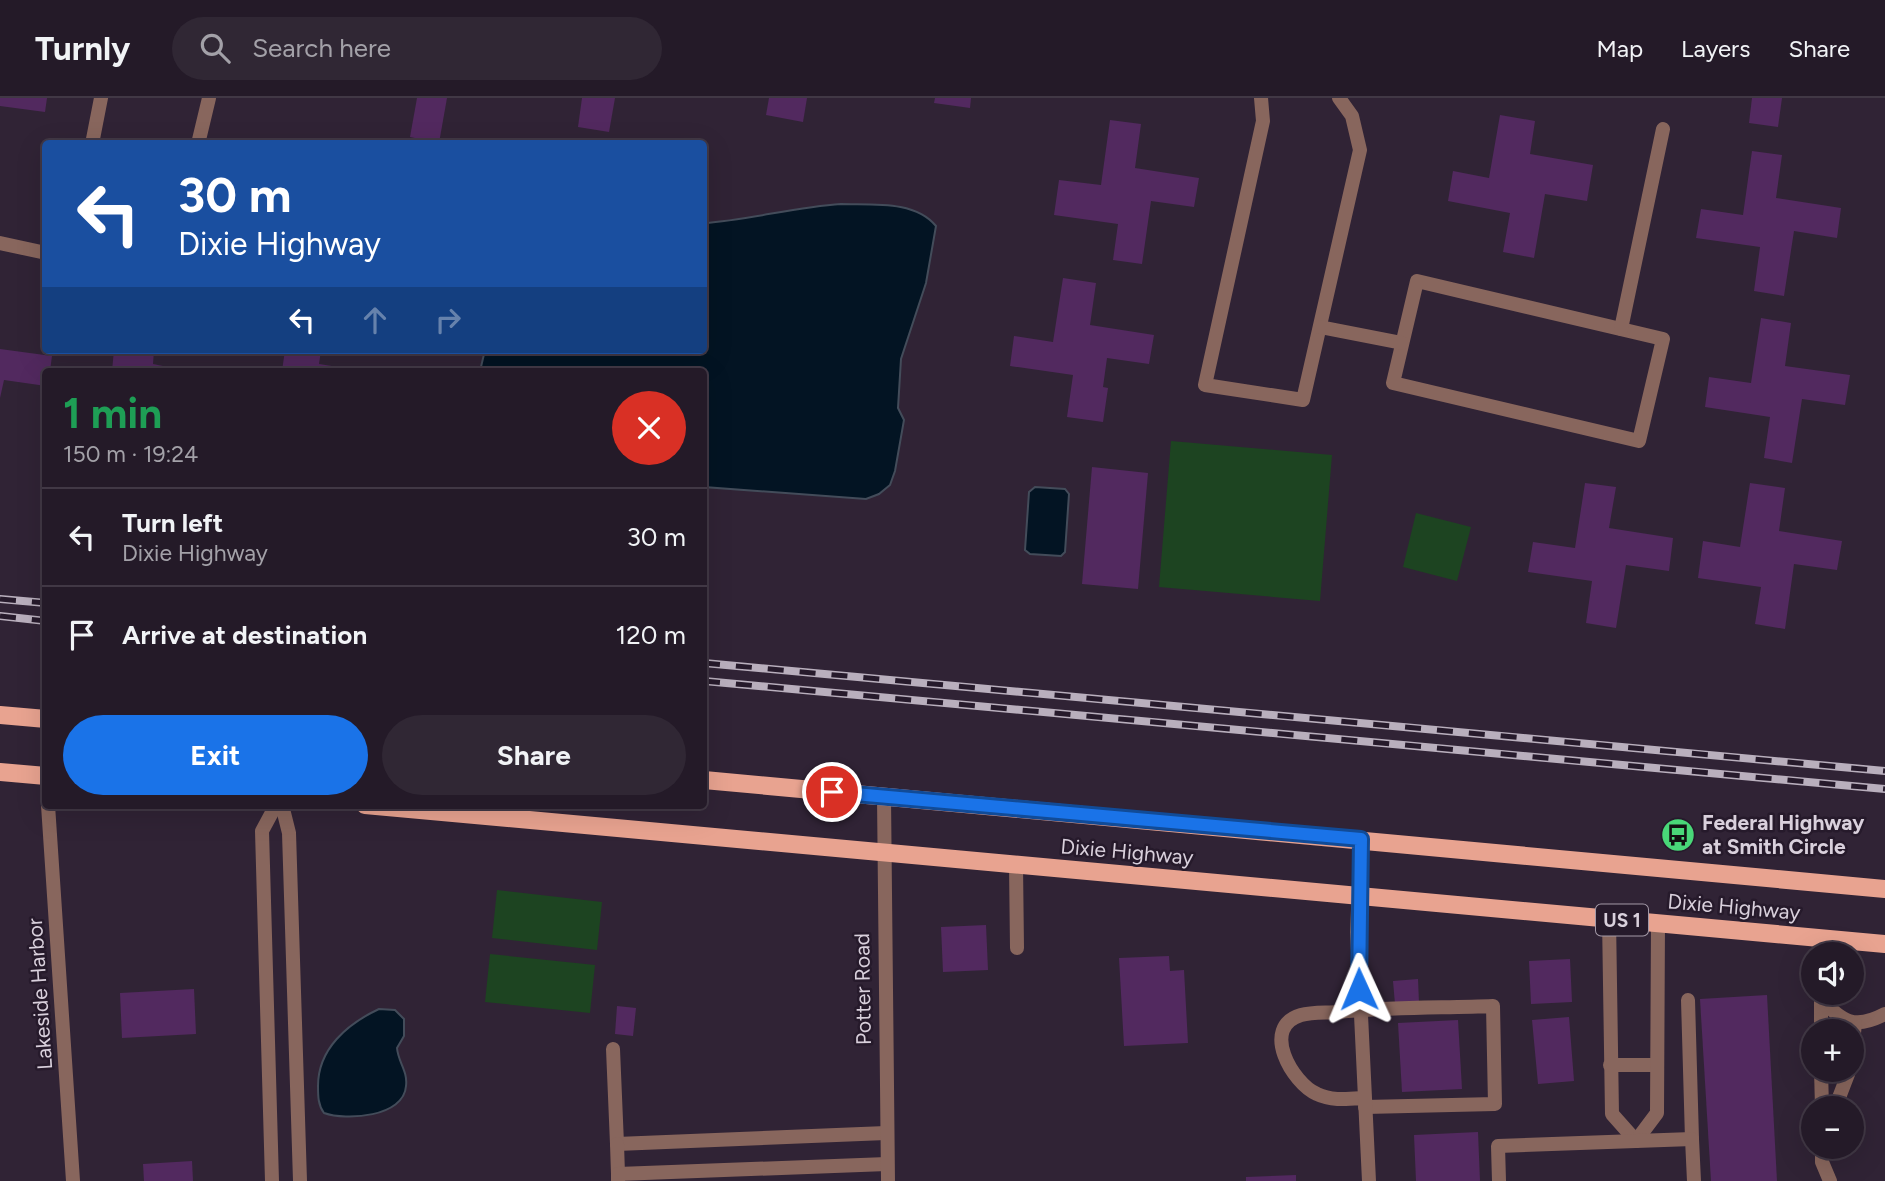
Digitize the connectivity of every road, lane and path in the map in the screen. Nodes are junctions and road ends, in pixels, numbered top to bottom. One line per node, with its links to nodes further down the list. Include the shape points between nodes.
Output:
1 (101, 98): 6 (street)
2 (209, 98): 7 (street)
3 (1261, 98): 10 (street, via 1263,121 1205,385 1303,400)
4 (1339, 98): 10 (street, via 1352,116 1360,150)
5 (1663, 129): 11 (street)
6 (93, 140)
7 (199, 140)
8 (0, 243): 9 (street)
9 (42, 252)
10 (1320, 327): 12 (street)
11 (1621, 330): 12 (street, via 1417,281); 12 (street, via 1663,339 1639,441 1393,383)
12 (1402, 343)
13 (0, 715): 14 (main road)
14 (42, 719)
15 (0, 772): 16 (main road)
16 (42, 776)
17 (707, 780): 18 (main road, Dixie Highway)
18 (884, 797): 23 (main road, Dixie Highway); 24 (street, Potter Road)
19 (48, 809): 51 (street, Lakeside Harbor)
20 (274, 809): 52 (street, via 262,831)
21 (283, 809): 53 (street, via 289,833)
22 (409, 809): 24 (main road, Dixie Highway / US 1)
23 (1361, 839): 26 (main road, Dixie Highway); 27 (street)
24 (883, 852): 25 (main road, Dixie Highway / US 1); 44 (street, Potter Road)
25 (1016, 865): 27 (main road, Dixie Highway / US 1); 33 (street)
26 (1885, 889)
27 (1358, 895): 28 (main road, Dixie Highway / US 1); 36 (street)
28 (1609, 918): 29 (main road, Dixie Highway / US 1); 41 (street)
29 (1658, 923): 30 (main road, Dixie Highway / US 1); 42 (street)
30 (1801, 943)
31 (1885, 944): 32 (main road, Dixie Highway / US 1)
32 (1864, 945)
33 (1017, 948)
34 (1688, 1000): 45 (street)
35 (1828, 1005): 38 (street)
36 (1359, 1010): 43 (street); 43 (street, via 1301,1015 1282,1036 1284,1059 1305,1087 1319,1095); 43 (street, via 1493,1006 1495,1104)
37 (1885, 1014): 39 (street)
38 (1844, 1019)
39 (1864, 1022)
40 (613, 1049): 47 (street)
41 (1610, 1065): 42 (street); 46 (street, via 1612,1114)
42 (1655, 1065): 46 (street, via 1657,1113)
43 (1364, 1103): 55 (street)
44 (886, 1133): 47 (street); 49 (street, Potter Road)
45 (1692, 1139): 46 (street); 57 (street)
46 (1636, 1142): 56 (street, via 1499,1146)
47 (617, 1144): 50 (street)
48 (1822, 1159): 58 (street)
49 (887, 1164): 50 (street); 54 (street, Potter Road)
50 (618, 1178)
51 (73, 1181)
52 (272, 1181)
53 (300, 1181)
54 (888, 1181)
55 (1369, 1181)
56 (1499, 1181)
57 (1694, 1181)
58 (1830, 1181)

